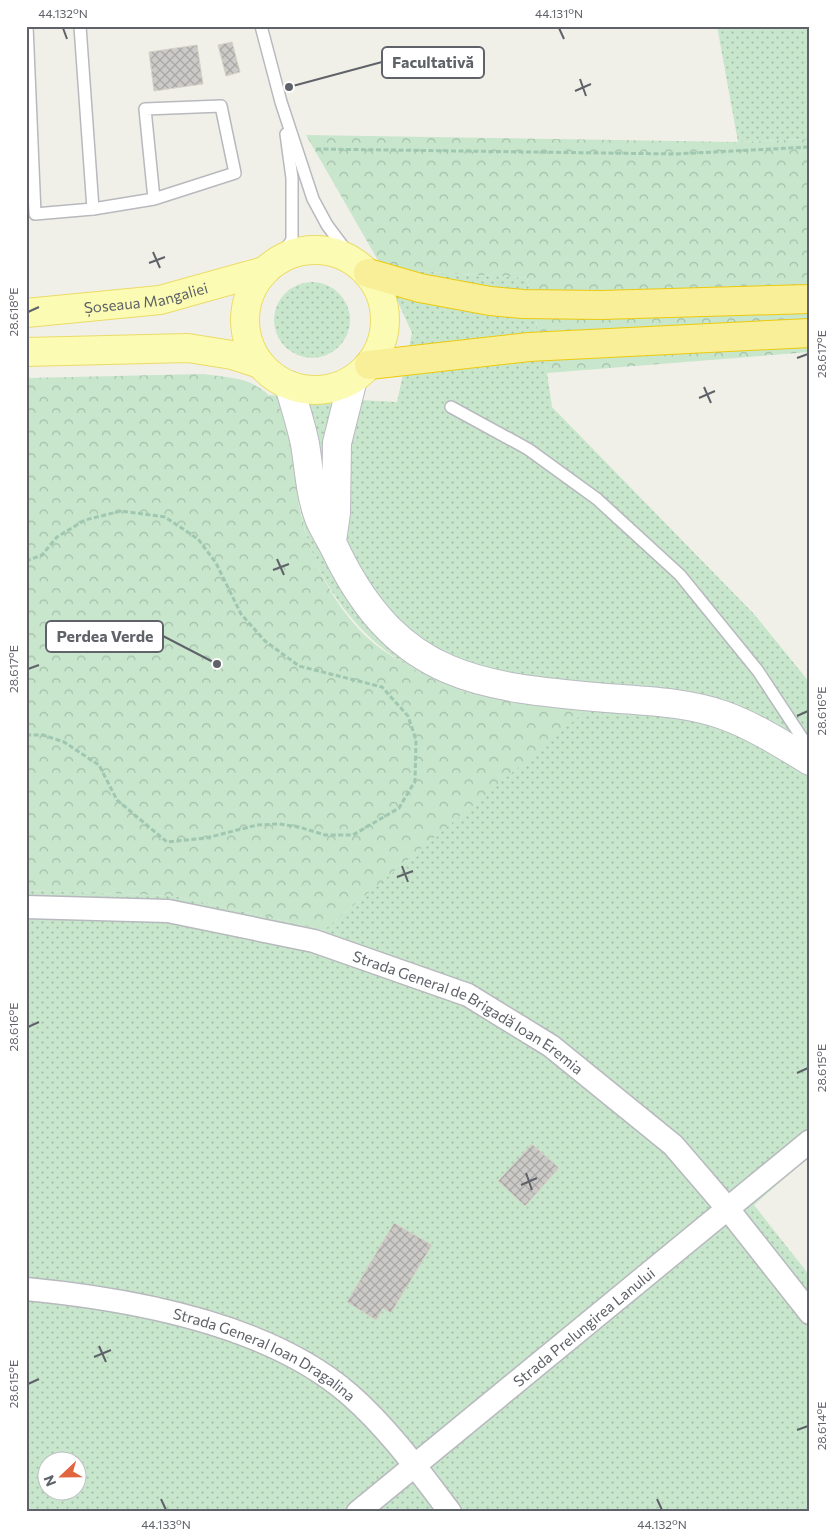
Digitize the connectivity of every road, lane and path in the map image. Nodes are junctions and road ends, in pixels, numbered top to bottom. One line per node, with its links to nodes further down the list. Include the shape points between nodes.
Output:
1 (27, 26): 8 (lane, via 35,214)
2 (80, 26): 8 (lane)
3 (261, 26): 4 (lane)
4 (282, 102): 6 (lane); 9 (lane, via 292,178 292,240)
5 (810, 146): 6 (path, via 675,154)
6 (296, 149): 10 (lane, via 313,199 327,225)
7 (154, 198): 7 (lane, via 235,173 221,106 145,109); 8 (lane)
8 (93, 209)
9 (271, 265): 10 (main road, via 292,253 313,249 333,251); 12 (main road, Șoseaua Mangaliei, via 160,300); 15 (main road, via 252,289 246,305 250,347)
10 (361, 267): 11 (highway, via 420,288 523,304); 16 (main road, via 382,296 386,324 381,345)
11 (810, 299)
12 (26, 313)
13 (810, 332): 16 (highway, via 529,347)
14 (26, 352): 15 (main road, via 188,348 232,355)
15 (260, 364): 17 (main road)
16 (361, 372): 17 (main road, via 328,389 307,390); 19 (main road, via 337,443 336,513)
17 (289, 385): 19 (main road, via 319,519)
18 (451, 407): 22 (lane, via 528,449 597,499 680,575 758,671)
19 (332, 541): 23 (main road, via 354,586 397,638 454,673 492,684 536,691 676,704 722,714 768,735)
20 (26, 560): 21 (path, via 42,555 57,537 85,520 121,511 165,517 198,538 216,563 241,614 265,641 299,666 382,687 408,716 416,740 415,782 399,808 353,835 325,836 279,824 257,825 206,838 167,842 117,800 99,765 64,742 43,735)
21 (26, 735)
22 (810, 750)
23 (810, 761)
24 (26, 906): 26 (street, Strada General de Brigadă Ioan Eremia, via 177,913 314,941 468,995 551,1046 673,1145)
25 (810, 1141): 26 (street, Strada Prelungirea Lanului)
26 (728, 1210): 28 (street, Strada General de Brigadă Ioan Eremia); 29 (street, Strada Prelungirea Lanului)
27 (26, 1289): 29 (street, Strada General Ioan Dragalina, via 126,1301 187,1316 274,1348 314,1369 349,1394)
28 (810, 1313)
29 (414, 1466): 30 (street, Strada Prelungirea Lanului); 31 (street, Strada General Ioan Dragalina)
30 (358, 1512)
31 (450, 1512)

